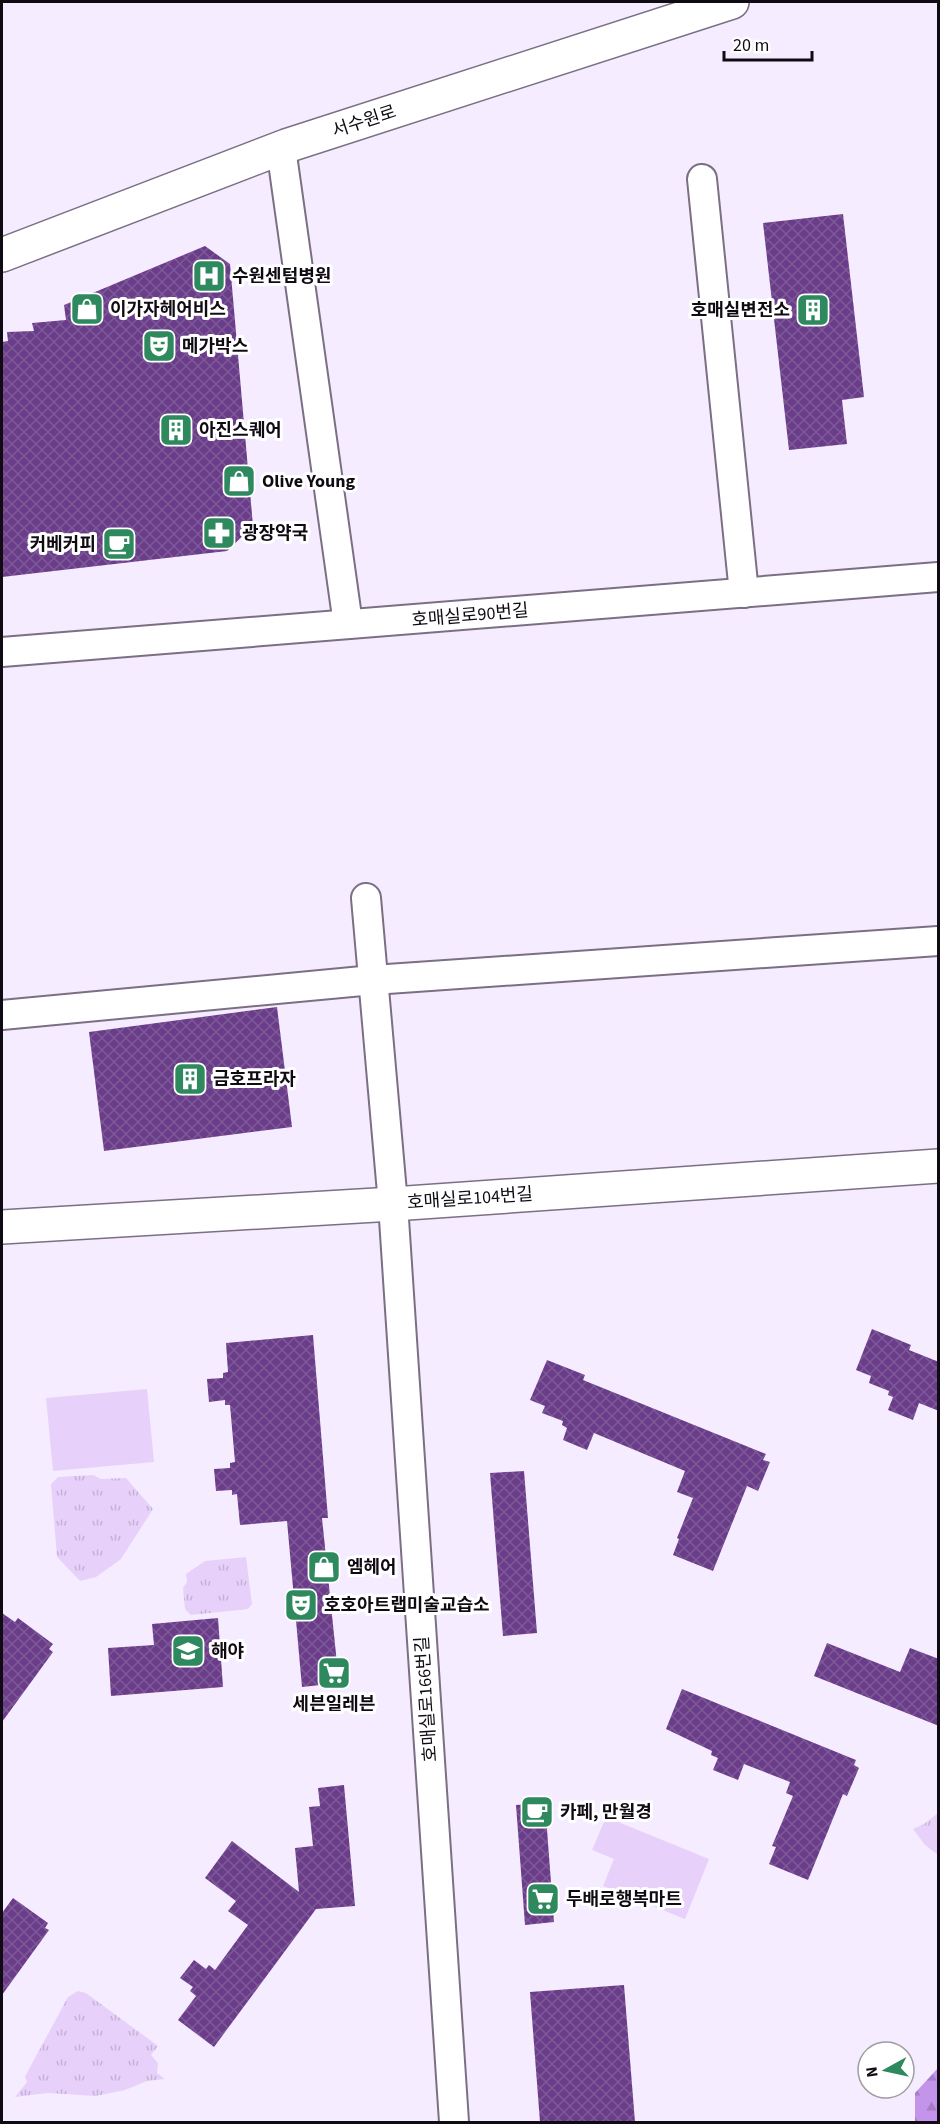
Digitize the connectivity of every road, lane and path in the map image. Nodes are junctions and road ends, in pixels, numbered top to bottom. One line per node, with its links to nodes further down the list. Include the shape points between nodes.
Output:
1 (732, 2): 2 (street, 서수원로)
2 (281, 148): 4 (street, 서수원로); 7 (street)
3 (702, 179): 6 (street)
4 (2, 255)
5 (939, 577): 6 (street, 호매실로90번길)
6 (744, 592): 7 (street, 호매실로90번길)
7 (348, 624): 8 (street, 호매실로90번길)
8 (2, 652)
9 (366, 898): 11 (street, 호매실로166번길)
10 (939, 941): 11 (street)
11 (373, 980): 12 (street); 14 (street, 호매실로166번길)
12 (2, 1015)
13 (939, 1166): 14 (street, 호매실로104번길)
14 (393, 1204): 15 (street, 호매실로104번길); 16 (street, 호매실로166번길)
15 (2, 1227)
16 (454, 2122)

